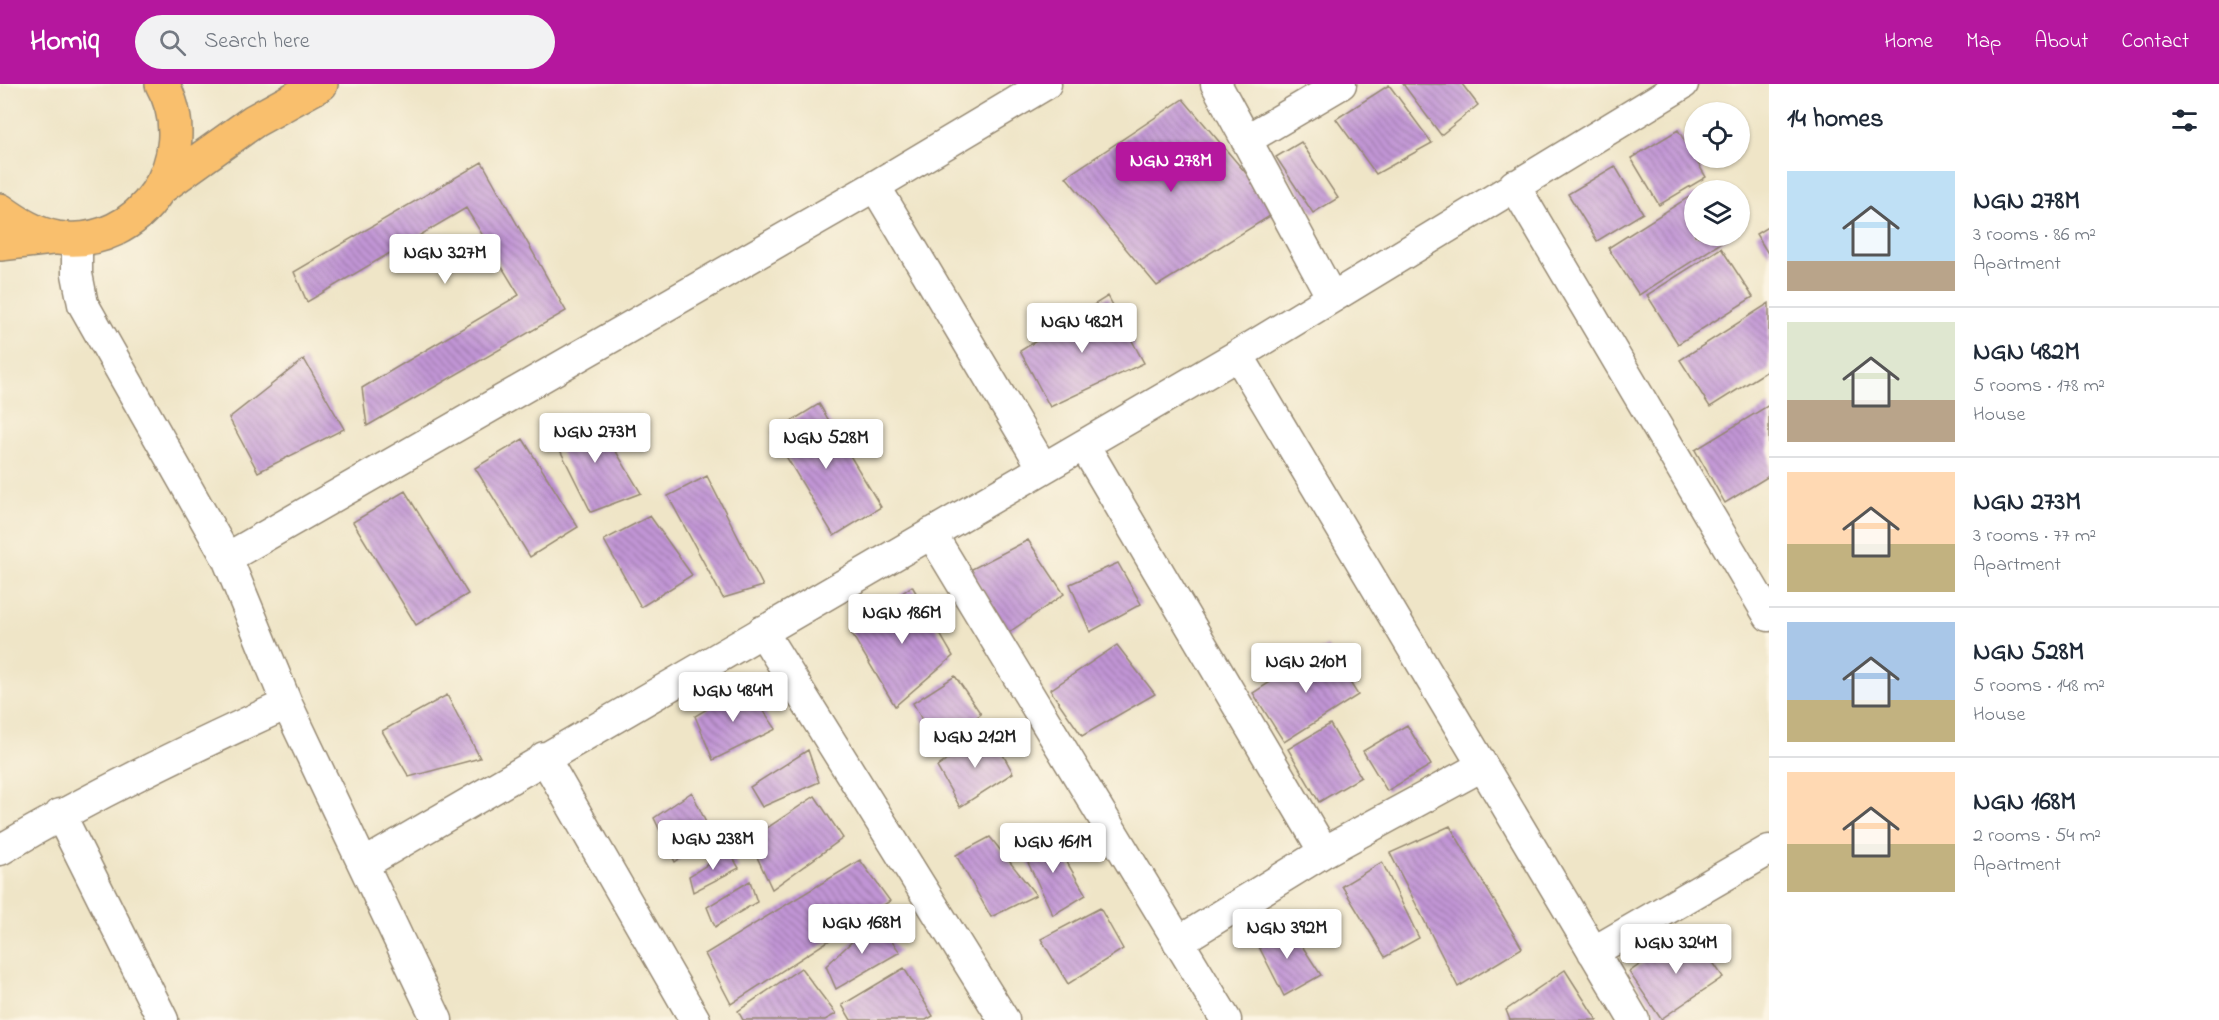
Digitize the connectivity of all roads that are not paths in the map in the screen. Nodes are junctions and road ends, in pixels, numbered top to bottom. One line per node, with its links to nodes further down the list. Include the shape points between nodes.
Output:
1 (162, 84): 9 (main road, via 176,126 174,157)
2 (321, 84): 9 (main road, via 254,121)
3 (1046, 84): 10 (street)
4 (1216, 84): 7 (street)
5 (1341, 84): 7 (street)
6 (1683, 84): 8 (street)
7 (1246, 140): 14 (street)
8 (1514, 185): 14 (street); 20 (street)
9 (163, 186): 12 (main road, via 141,213 111,231)
10 (875, 186): 17 (street); 19 (street)
11 (0, 210): 12 (main road, via 26,228)
12 (67, 238): 13 (main road); 19 (street, via 83,304)
13 (0, 244)
14 (1331, 296): 15 (street)
15 (1238, 355): 16 (street); 24 (street)
16 (1084, 444): 17 (street); 28 (street)
17 (1043, 468): 18 (street)
18 (931, 533): 21 (street); 30 (street)
19 (227, 558): 22 (street)
20 (1769, 616)
21 (762, 631): 23 (street); 35 (street)
22 (287, 704): 25 (street); 29 (street)
23 (544, 757): 29 (street); 34 (street)
24 (1482, 766): 28 (street); 31 (street)
25 (60, 814): 26 (street); 32 (street)
26 (0, 850)
27 (1769, 850): 31 (street)
28 (1324, 852): 30 (street)
29 (364, 864): 33 (street)
30 (1178, 942): 36 (street)
31 (1593, 952): 37 (street)
32 (163, 1020)
33 (437, 1020)
34 (695, 1020)
35 (1004, 1020)
36 (1226, 1020)
37 (1634, 1020)

